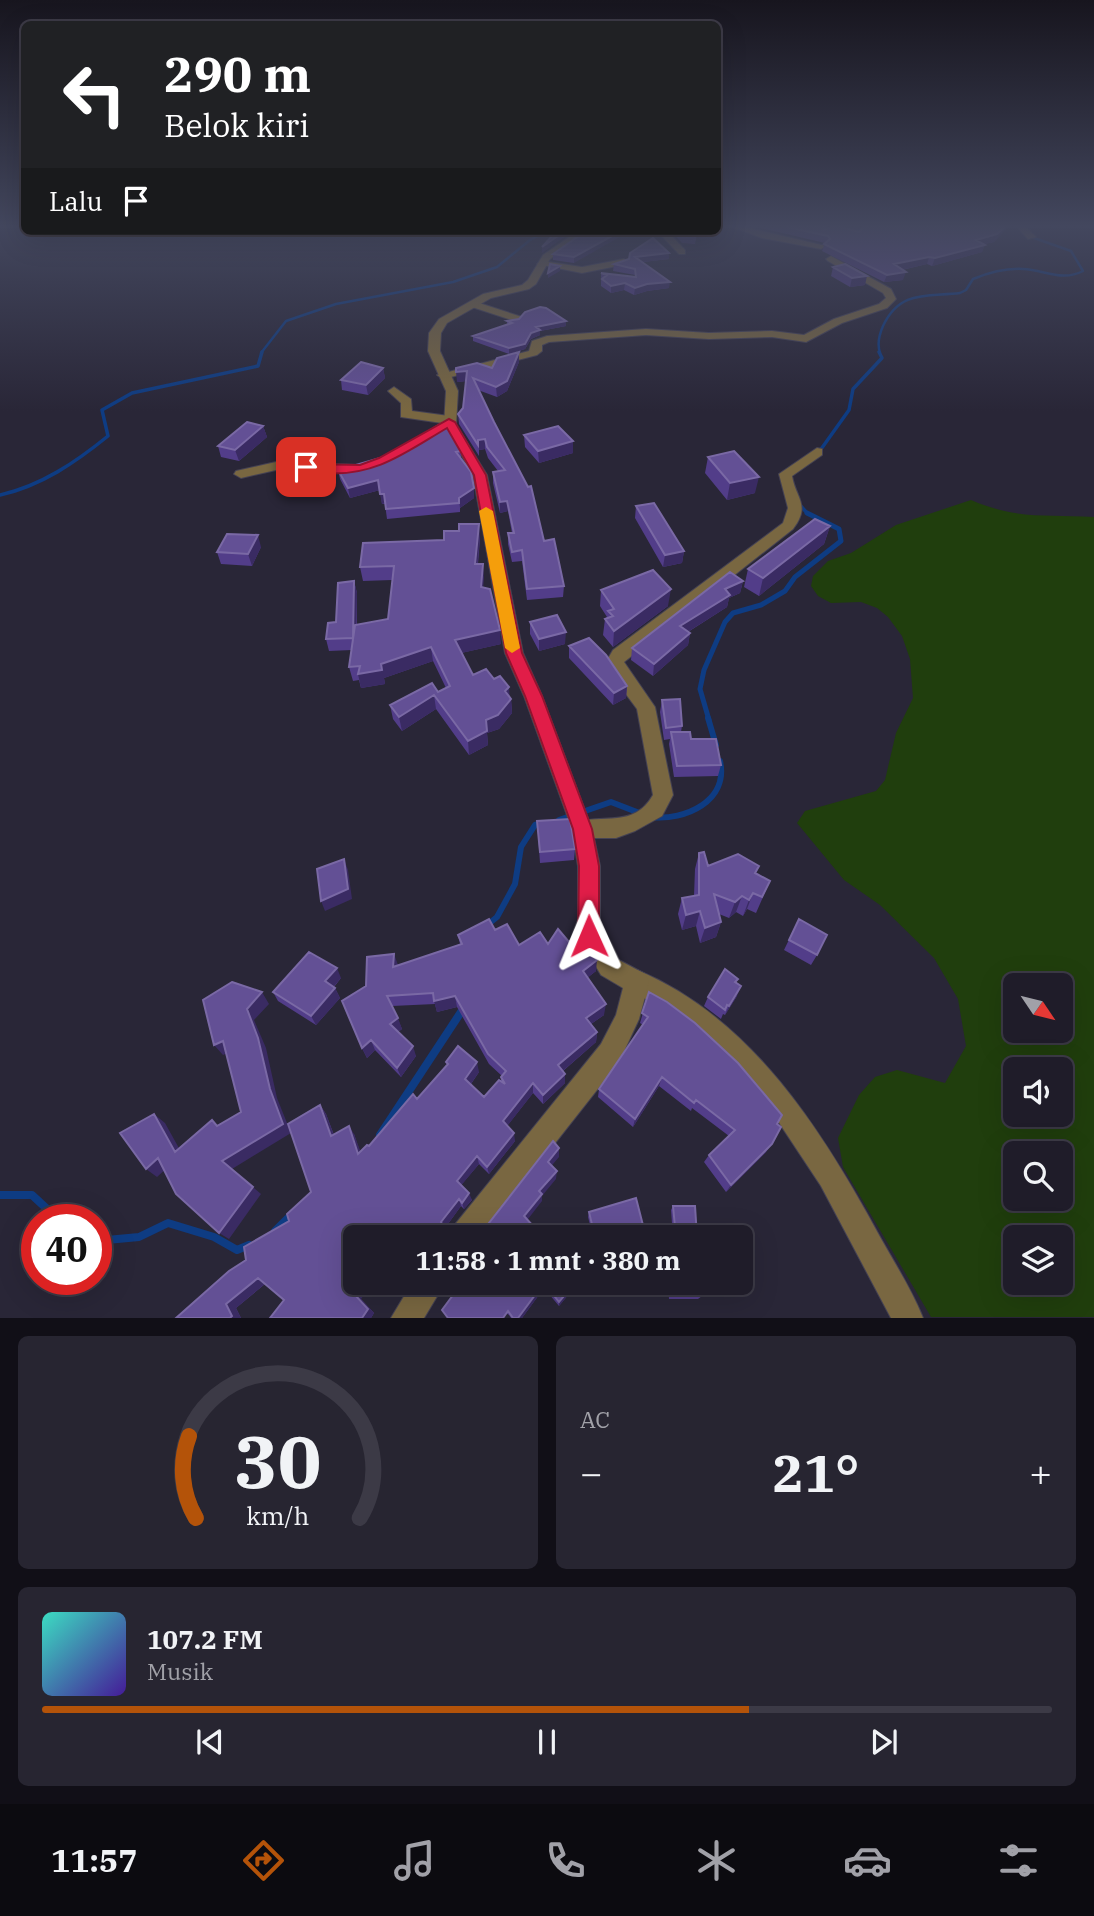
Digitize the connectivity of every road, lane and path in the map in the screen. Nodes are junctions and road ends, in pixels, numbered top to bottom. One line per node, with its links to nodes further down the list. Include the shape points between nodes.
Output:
1 (518, 289): 3 (street)
2 (883, 289): 5 (street, via 891,299 883,306 838,321 807,339 646,332 547,339 536,343 534,352)
3 (473, 304): 4 (street); 5 (street, via 443,321 435,333 434,351)
4 (519, 319)
5 (443, 375): 7 (street, via 453,395)
6 (394, 391): 7 (street, via 406,400 405,414)
7 (444, 424): 11 (street, via 480,475 514,653)
8 (817, 452): 11 (street, via 785,475 797,508 788,526 617,656 617,669 646,707 663,795 655,810 628,825)
9 (371, 466): 10 (street, via 342,470 276,466)
10 (241, 474)
11 (582, 829): 12 (street, via 589,866 589,936 609,967)
12 (638, 982): 13 (street, via 610,1053); 16 (street, via 678,1003 710,1030 799,1128 830,1175)
13 (473, 1225)
14 (422, 1295): 15 (street)
15 (406, 1318)
16 (908, 1318)

